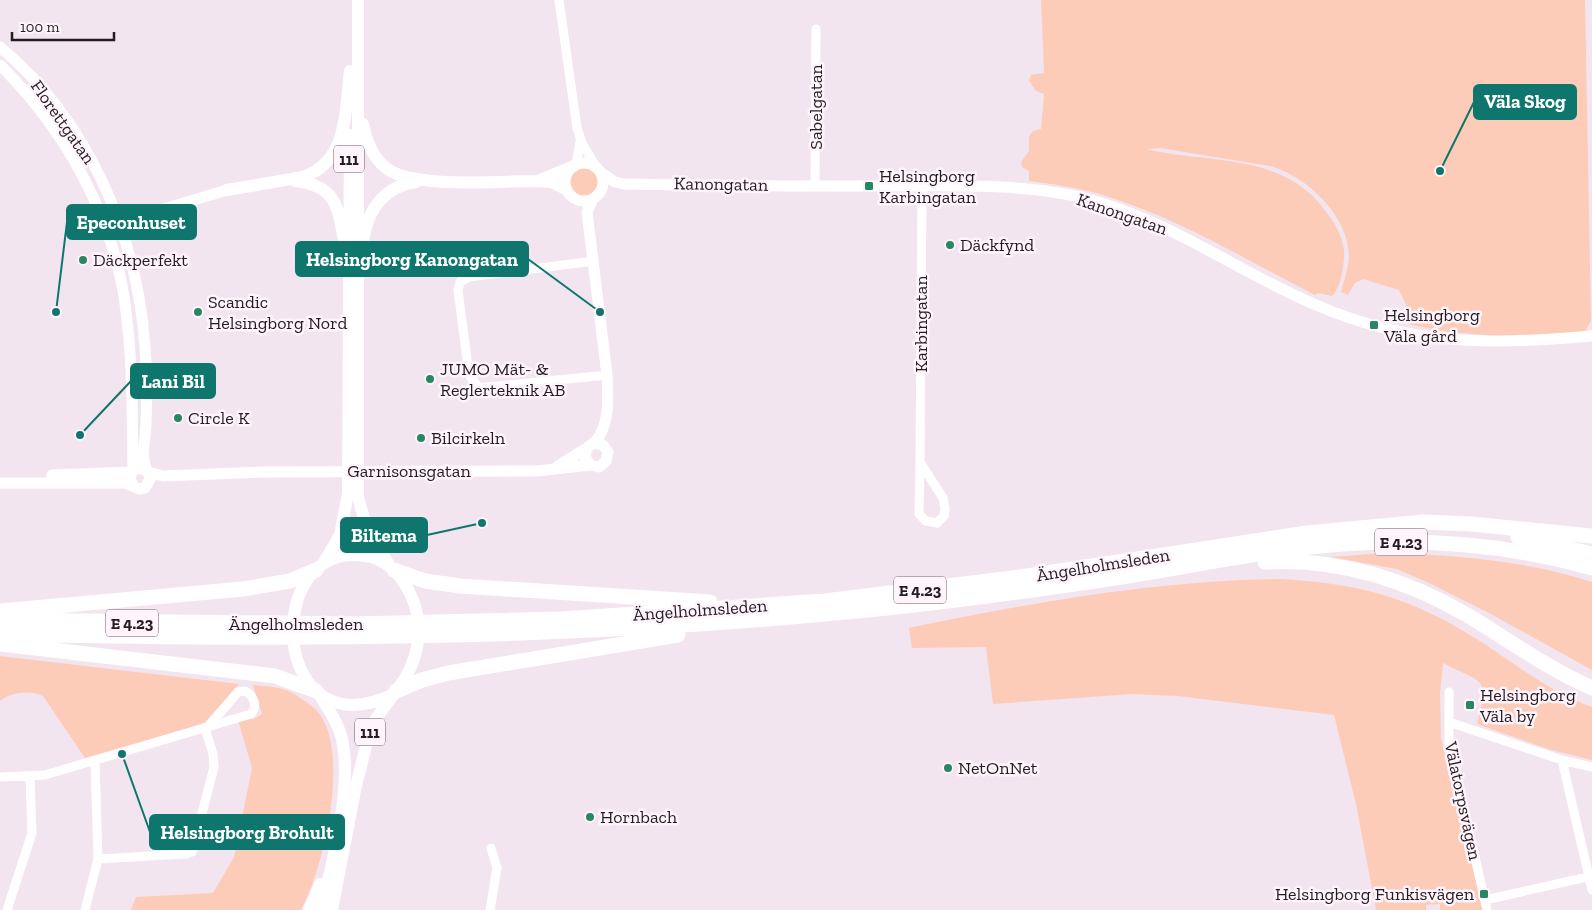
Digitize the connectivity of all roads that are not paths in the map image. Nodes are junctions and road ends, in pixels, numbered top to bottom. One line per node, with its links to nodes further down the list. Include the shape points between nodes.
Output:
1 (350, 0): 8 (main road, 111)
2 (358, 0): 5 (main road, 111)
3 (559, 0): 9 (street)
4 (816, 29): 16 (street, Sabelgatan)
5 (358, 42): 13 (main road, via 363,123 370,147 382,165 396,174); 25 (main road, 111)
6 (0, 47): 21 (street, Florettgatan, via 30,76 75,134 106,189)
7 (0, 65): 22 (street, Florettgatan, via 36,105 66,147 90,190)
8 (350, 71): 12 (main road, via 344,128 336,150 318,170); 26 (main road, 111)
9 (580, 139): 10 (street); 11 (street)
10 (575, 166): 11 (street, via 590,164); 14 (main road); 19 (street, via 565,178)
11 (599, 171): 15 (street, Kanongatan, via 615,182); 20 (street, via 602,184)
12 (290, 180): 18 (main road); 26 (main road, via 322,187 335,205 343,235)
13 (431, 181): 14 (main road); 25 (main road, via 395,188 376,204 365,228)
14 (537, 181): 19 (main road, via 551,182)
15 (629, 184): 16 (street, Kanongatan); 20 (street, Kanongatan)
16 (815, 185): 17 (street, Kanongatan)
17 (922, 186): 27 (street, Kanongatan, via 1038,190 1106,204 1168,229 1315,304 1398,332 1442,340 1489,342); 32 (street, Karbingatan)
18 (227, 190): 21 (street)
19 (567, 191): 20 (street, via 580,201); 23 (street)
20 (595, 197): 23 (street, via 587,212)
21 (119, 222): 22 (street); 37 (street, Florettgatan, via 142,314 146,388 144,457)
22 (105, 227): 36 (street, Florettgatan, via 126,311)
23 (591, 242): 24 (street)
24 (594, 261): 28 (street); 28 (street, via 469,277 460,282 458,290 469,375 478,388)
25 (359, 289): 33 (main road, 111)
26 (349, 318): 33 (main road, 111)
27 (1592, 336)
28 (607, 375): 29 (street)
29 (608, 399): 30 (street, via 602,430); 31 (street, via 612,415)
30 (590, 446): 31 (street, via 603,445); 34 (street, via 585,457); 35 (street)
31 (608, 452): 34 (street, Garnisonsgatan, via 603,465)
32 (920, 462): 32 (street, Karbingatan, via 919,514 926,521 937,523 944,516 944,501)
33 (353, 464): 40 (main road, 111)
34 (590, 465): 35 (street, Garnisonsgatan)
35 (552, 469): 38 (street, Garnisonsgatan)
36 (133, 471): 37 (street, Garnisonsgatan, via 138,468); 39 (street, Garnisonsgatan); 42 (street, via 130,478)
37 (148, 471): 38 (street, Garnisonsgatan, via 163,476); 42 (street, via 150,481)
38 (266, 472): 42 (street, Garnisonsgatan, via 239,478)
39 (0, 476)
40 (353, 482): 47 (main road, 111, via 340,535); 48 (main road, 111, via 365,524)
41 (0, 483): 42 (street, Garnisonsgatan, via 125,483)
42 (139, 487)
43 (1396, 525): 44 (highway, via 1424,522 1471,524); 45 (highway, E 4.23, via 1517,537); 50 (highway, Ängelholmsleden / E 4.23, via 1307,532 1004,580)
44 (1592, 536)
45 (1592, 554)
46 (1208, 562): 49 (highway, E 4.23, via 1336,545 1392,542 1473,546 1548,557); 52 (highway, Ängelholmsleden / E 4.23, via 994,595); 56 (highway, via 1325,564 1384,577 1447,604 1538,660)
47 (319, 567): 48 (main road, via 345,556 359,555 375,558); 51 (highway, via 284,582 243,589); 57 (main road, 111, via 304,586 295,609 291,637 295,657 306,680)
48 (392, 568): 50 (highway, via 425,581 460,586); 59 (main road, 111, via 408,588 419,625 408,674)
49 (1592, 568)
50 (771, 605): 53 (highway, Ängelholmsleden / E 4.23, via 467,622 264,624)
51 (0, 611)
52 (803, 616): 54 (highway, Ängelholmsleden / E 4.23, via 618,630 464,636 190,638); 59 (highway, via 768,625 654,639 448,673 422,680)
53 (0, 620)
54 (0, 634)
55 (0, 644): 57 (highway, via 275,676)
56 (1592, 688)
57 (318, 692): 59 (main road, via 344,704 355,705); 68 (main road, 111, via 339,732 345,762)
58 (1450, 692): 60 (street, Välatorpsvägen)
59 (395, 693): 68 (main road, 111, via 375,720 368,738)
60 (1449, 722): 62 (street); 72 (street, Välatorpsvägen, via 1449,743)
61 (207, 727): 61 (street, via 236,694 246,691 252,696 255,706 251,714); 63 (street); 69 (street, via 214,767 192,852)
62 (1562, 760): 64 (street); 70 (street)
63 (96, 762): 66 (street); 69 (street)
64 (1592, 767)
65 (0, 777): 66 (street)
66 (30, 777): 73 (street, via 32,833)
67 (491, 848): 79 (street, via 497,868)
68 (338, 854): 75 (main road); 76 (main road, 111); 77 (main road, 111); 78 (main road)
69 (98, 859): 74 (street)
70 (1590, 876): 71 (street); 72 (street)
71 (1592, 890)
72 (1485, 900): 80 (street, Välatorpsvägen)
73 (7, 910)
74 (85, 910)
75 (308, 910)
76 (320, 910)
77 (332, 910)
78 (341, 910)
79 (490, 910)
80 (1487, 910)

